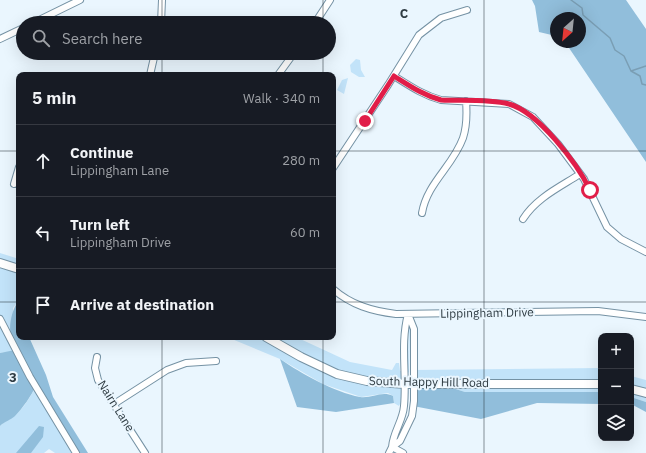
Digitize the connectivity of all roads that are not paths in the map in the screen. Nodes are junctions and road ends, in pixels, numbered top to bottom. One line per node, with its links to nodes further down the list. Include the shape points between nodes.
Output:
1 (80, 0): 5 (street)
2 (162, 0): 6 (street)
3 (330, 0): 7 (street)
4 (467, 10): 14 (street, via 441,18 425,28 412,44)
5 (47, 16)
6 (161, 16)
7 (320, 16)
8 (16, 32): 9 (street)
9 (0, 40)
10 (153, 60): 12 (street)
11 (289, 60): 13 (street)
12 (151, 72)
13 (280, 72)
14 (394, 76): 15 (street, via 417,91 432,97); 16 (street)
15 (466, 101): 17 (street, via 509,104 525,111 539,122); 20 (street, via 467,120 462,139 424,200)
16 (336, 163)
17 (580, 174): 21 (street, via 540,199); 22 (street, via 607,227 621,239)
18 (16, 177): 19 (street)
19 (14, 184)
20 (422, 213)
21 (523, 219)
22 (646, 252)
23 (1, 266): 24 (street)
24 (16, 268)
25 (336, 290): 26 (street, Lippingham Drive, via 348,300 370,309)
26 (408, 314): 27 (street, Lippingham Drive, via 592,311); 32 (street, via 404,327); 33 (street, via 414,329)
27 (646, 317)
28 (0, 319): 39 (street, via 30,377)
29 (271, 340): 32 (street, South Happy Hill Road, via 338,374 367,381)
30 (97, 357): 37 (street, Nairn Lane, via 96,375)
31 (216, 361): 37 (street, via 186,363 167,370)
32 (405, 384): 33 (street, South Happy Hill Road); 38 (street, via 404,407 392,439)
33 (414, 384): 34 (street, South Happy Hill Road); 38 (street, via 412,416 400,441)
34 (598, 384)
35 (634, 389): 36 (street)
36 (646, 393)
37 (114, 404): 40 (street, Nairn Lane)
38 (391, 450): 41 (street)
39 (76, 453)
40 (145, 453)
41 (403, 453)

